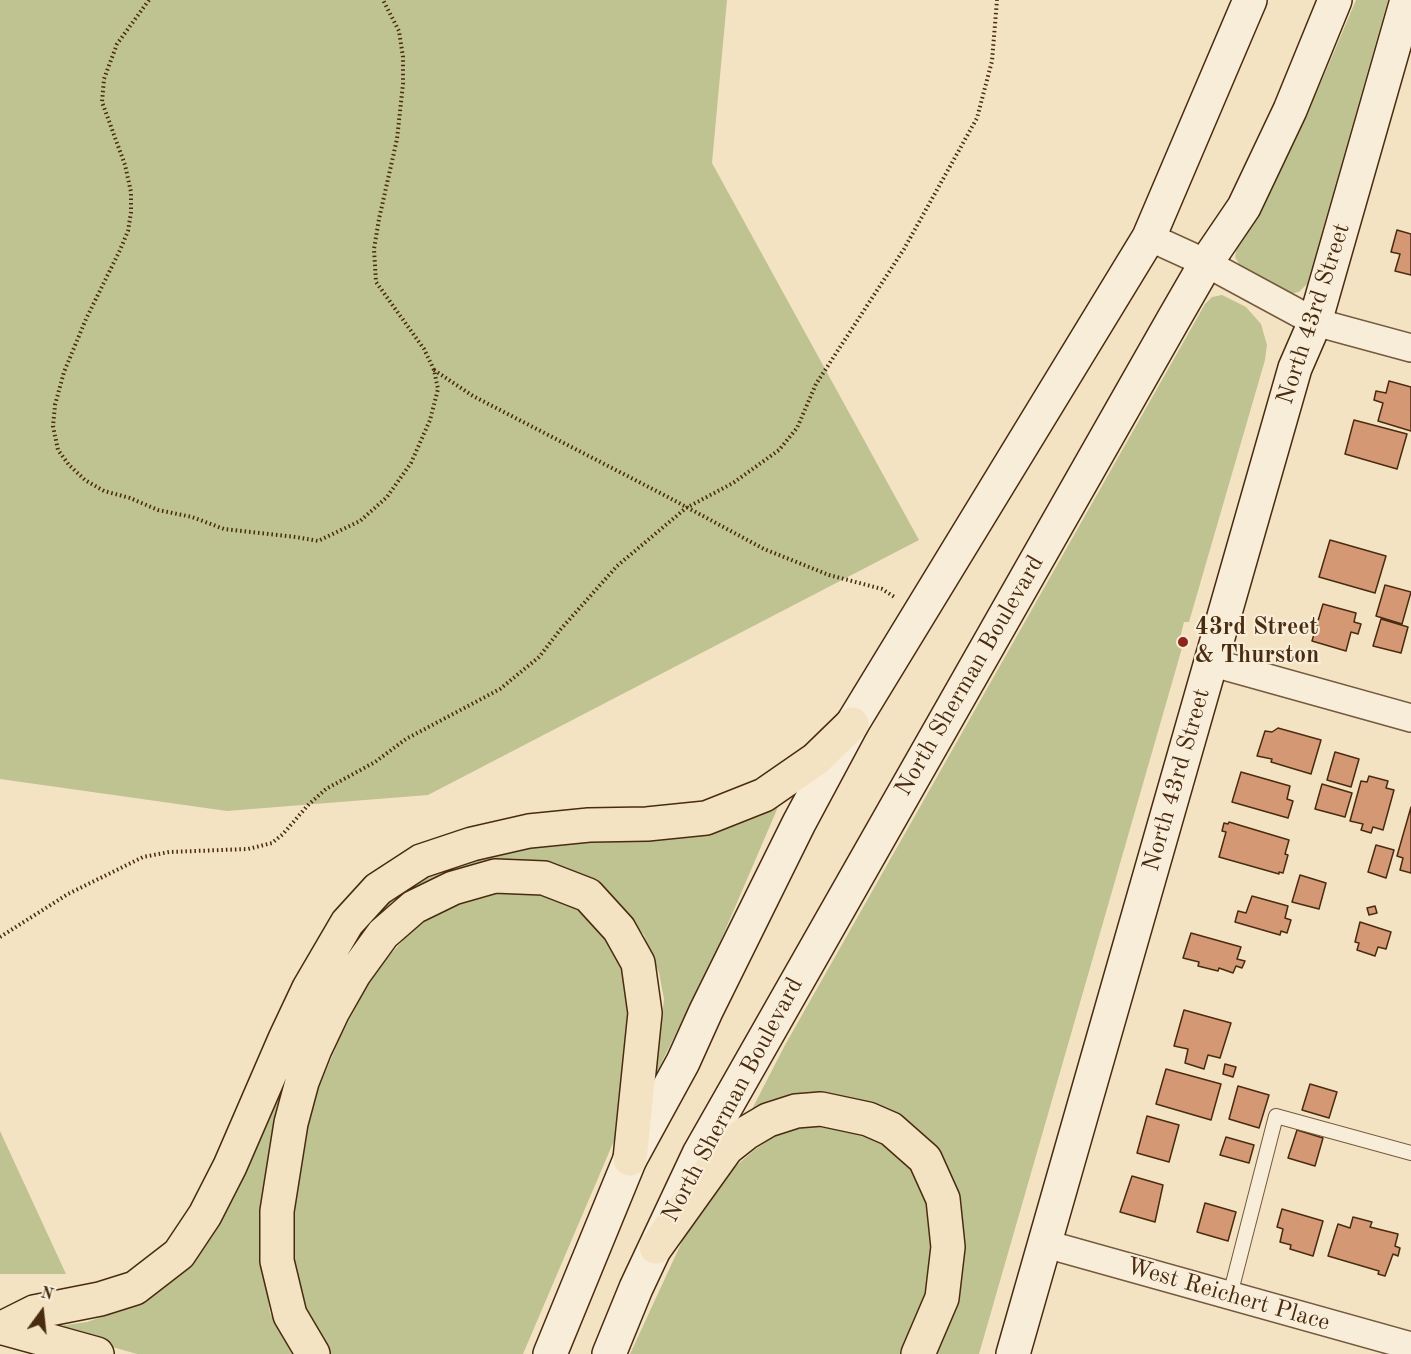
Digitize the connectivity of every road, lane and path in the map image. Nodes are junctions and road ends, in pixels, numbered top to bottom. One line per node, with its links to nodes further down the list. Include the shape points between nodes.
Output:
1 (149, 0): 11 (path, via 117,44 104,79 102,102 125,165 131,212 128,231 86,319 55,405 53,426 58,450 69,465 104,491 158,510 224,529 318,542 360,521 387,497 405,472 430,420 438,389)
2 (383, 0): 11 (path, via 399,31 403,84 397,139 374,249 376,282 424,349)
3 (997, 0): 12 (path, via 992,61 977,118 904,249 816,384 797,428 779,450 733,483)
4 (1250, 0): 7 (main road)
5 (1335, 0): 8 (main road, North Sherman Boulevard, via 1290,110 1244,207)
6 (1407, 0): 9 (main road, North 43rd Street)
7 (1149, 237): 8 (street); 13 (main road)
8 (1206, 263): 9 (street); 21 (main road, North Sherman Boulevard, via 705,1144)
9 (1315, 322): 10 (street); 14 (main road, North 43rd Street, via 1295,368)
10 (1411, 348)
11 (434, 370): 12 (path, via 473,396)
12 (686, 508): 13 (path, via 801,565 882,589); 17 (path, via 617,566 539,657 500,689 326,789 272,843 248,849 169,852 144,857 68,894)
13 (918, 615): 16 (main road)
14 (1210, 662): 15 (street); 20 (main road, North 43rd Street)
15 (1411, 718)
16 (852, 724): 19 (main road, via 799,823 683,1062); 23 (main road, via 816,759 764,795 706,818 529,831 421,861 378,889 347,923 309,988 230,1166 179,1254 135,1288 34,1312)
17 (0, 937)
18 (1411, 1153): 22 (lane, via 1276,1116)
19 (630, 1159): 26 (main road, via 645,1013 638,963 619,929 588,895 544,878 495,876 453,888 414,907 383,934 354,974 315,1049 291,1123 277,1211 277,1261 290,1314); 27 (main road)
20 (1046, 1244): 22 (street, West Reichert Place); 30 (main road, North 43rd Street)
21 (656, 1247): 28 (main road, North Sherman Boulevard); 29 (main road, via 727,1148 746,1133 768,1120 821,1108 868,1119 891,1129 925,1159 943,1199 948,1248 942,1298)
22 (1230, 1295): 24 (street, West Reichert Place)
23 (1, 1327): 25 (main road)
24 (1411, 1346)
25 (97, 1354)
26 (313, 1354)
27 (550, 1354)
28 (609, 1354)
29 (918, 1354)
30 (1013, 1354)

